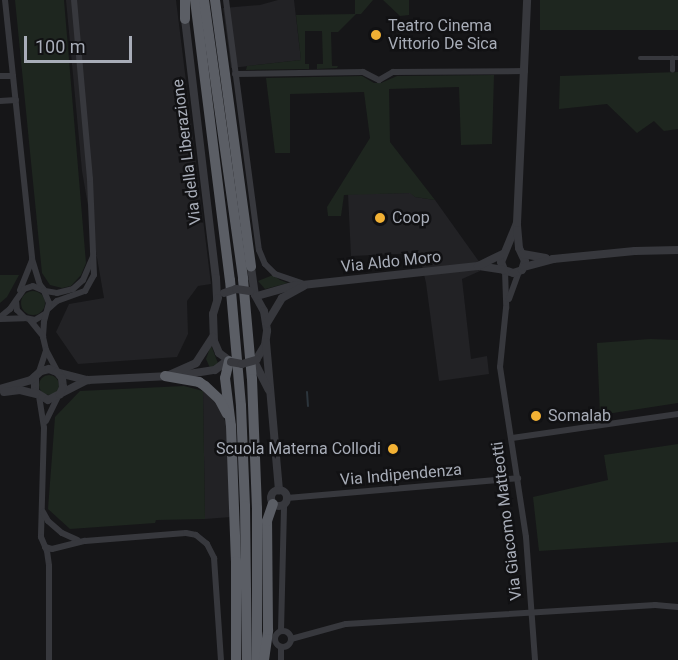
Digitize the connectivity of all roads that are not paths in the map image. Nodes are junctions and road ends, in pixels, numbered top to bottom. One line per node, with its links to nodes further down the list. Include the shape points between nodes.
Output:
1 (5, 0): 16 (street)
2 (74, 0): 24 (street)
3 (184, 0): 9 (highway)
4 (195, 0): 75 (highway, via 230,280 241,406)
5 (204, 0): 76 (highway, via 243,279 252,380 257,508)
6 (215, 0): 28 (highway)
7 (226, 0): 14 (street)
8 (527, 0): 13 (street)
9 (185, 19): 34 (street, Via della Liberazione)
10 (640, 58): 11 (street)
11 (675, 58): 12 (street)
12 (672, 70)
13 (525, 71): 14 (street, via 393,72 379,80 363,72); 19 (street)
14 (235, 74): 20 (street)
15 (0, 76): 16 (street)
16 (13, 76): 17 (street)
17 (16, 100): 18 (street); 25 (street)
18 (0, 101)
19 (517, 223): 22 (street); 23 (street)
20 (257, 240): 28 (street); 31 (street, via 270,270)
21 (678, 250): 26 (street)
22 (504, 253): 23 (street, via 513,249); 27 (street, Via Aldo Moro); 30 (street, via 501,262)
23 (522, 253): 26 (street); 29 (street)
24 (93, 256): 25 (street, via 85,277 75,288 59,293 43,289); 36 (street, via 94,275 89,287 57,301)
25 (32, 259): 33 (street)
26 (554, 259): 29 (street)
27 (478, 266): 30 (street, Via Aldo Moro); 31 (street, Via Aldo Moro)
28 (251, 267): 32 (street)
29 (521, 269): 30 (street); 35 (street, Via Giacomo Matteotti)
30 (505, 270): 35 (street, Via Giacomo Matteotti)
31 (308, 284): 32 (street, Via Aldo Moro); 39 (street, Via Aldo Moro, via 282,298)
32 (254, 294): 34 (street, bridge, via 236,289); 39 (street)
33 (17, 296): 36 (street, via 27,287 39,288 48,297); 37 (street); 38 (street, via 16,308)
34 (217, 300): 40 (street)
35 (506, 308): 57 (street, Via Giacomo Matteotti, via 500,367)
36 (48, 310): 38 (street, via 41,318); 41 (street)
37 (0, 318): 38 (street)
38 (27, 319): 41 (street)
39 (266, 324): 42 (street)
40 (213, 336): 44 (street, via 216,349); 48 (street, via 196,363)
41 (43, 337): 43 (street)
42 (266, 342): 45 (street); 53 (street)
43 (46, 350): 46 (street); 47 (street)
44 (229, 361): 45 (street, bridge); 48 (street, via 215,370); 55 (highway, via 225,378)
45 (254, 362): 53 (street, via 264,376)
46 (59, 373): 47 (street, via 46,369); 49 (street); 52 (street, via 64,382)
47 (36, 375): 50 (street); 51 (street, via 33,384)
48 (165, 376): 49 (street); 55 (highway, via 205,386 219,399)
49 (88, 380): 52 (street)
50 (0, 391): 51 (street, via 20,390)
51 (38, 395): 52 (street, via 49,400); 56 (street)
52 (59, 395): 56 (street)
53 (271, 398): 59 (street)
54 (678, 414): 57 (street)
55 (231, 426): 74 (highway)
56 (44, 428): 60 (street)
57 (512, 438): 58 (street, Via Giacomo Matteotti)
58 (518, 478): 59 (street, Via Indipendenza); 68 (street, Via Giacomo Matteotti)
59 (279, 499): 69 (street); 77 (highway, via 267,520 268,630)
60 (42, 508): 61 (street); 62 (street)
61 (59, 531): 62 (street, via 46,528); 63 (street); 65 (street, via 63,540)
62 (42, 534): 64 (street)
63 (85, 541): 65 (street); 73 (street, via 186,533 202,539 212,551 214,562)
64 (45, 547): 65 (street); 66 (street)
65 (57, 548): 66 (street)
66 (49, 566): 72 (street)
67 (678, 607): 68 (street)
68 (531, 612): 70 (street, via 346,624); 79 (street, Via Giacomo Matteotti)
69 (281, 631): 70 (street); 71 (street, via 275,638)
70 (291, 639): 71 (street)
71 (281, 647): 78 (street)
72 (49, 660)
73 (221, 660)
74 (236, 660)
75 (247, 660)
76 (256, 660)
77 (264, 660)
78 (281, 660)
79 (535, 660)

